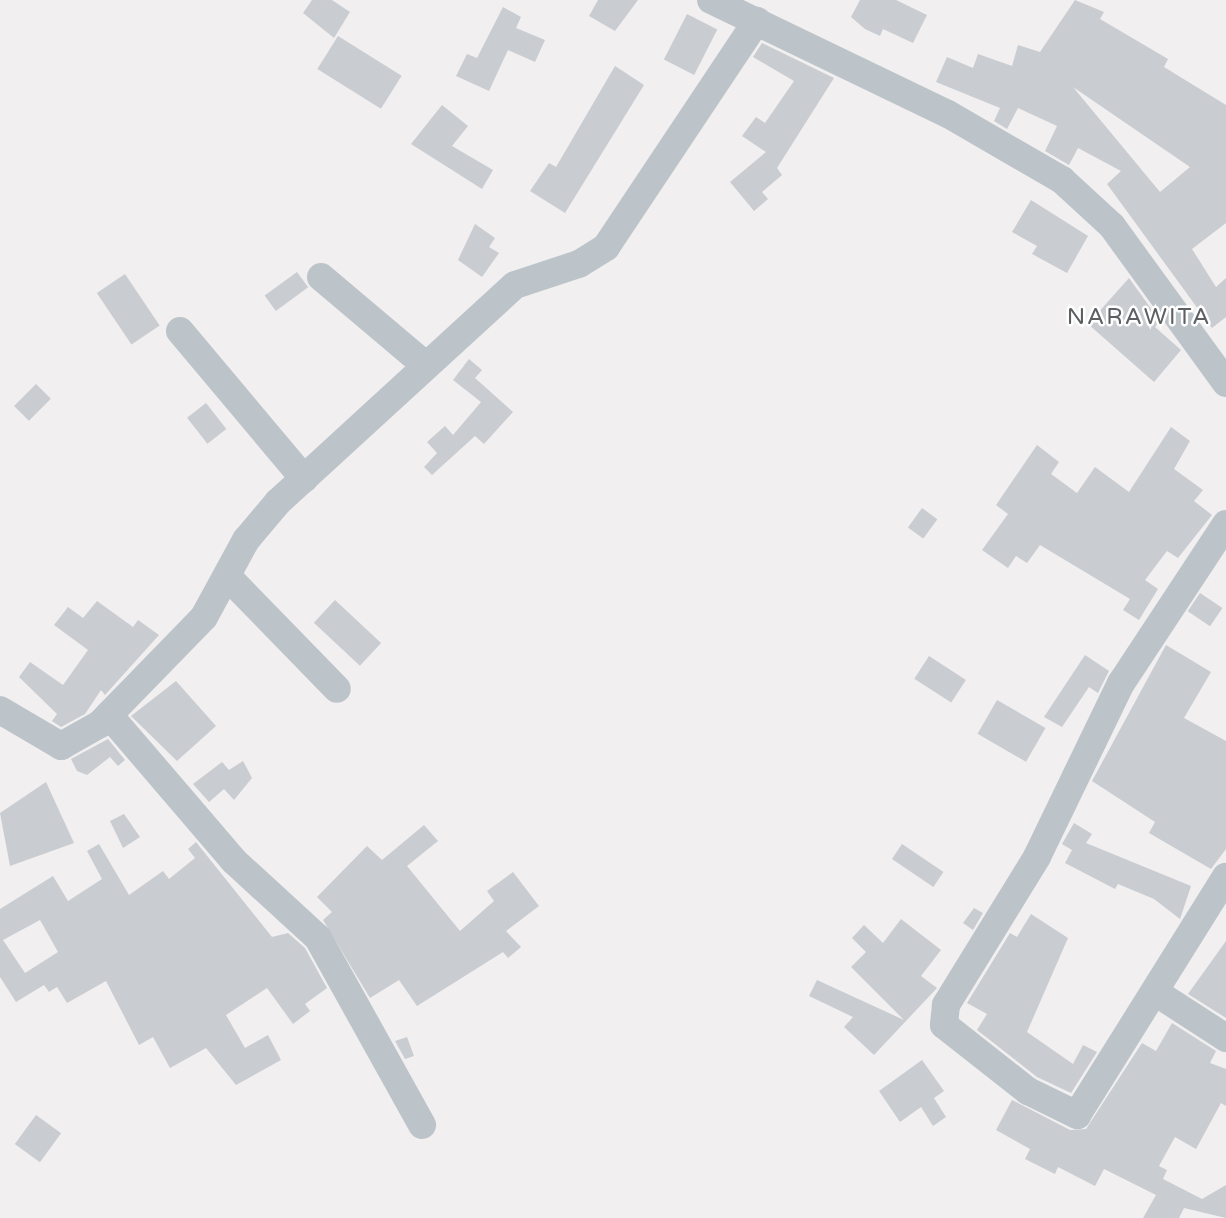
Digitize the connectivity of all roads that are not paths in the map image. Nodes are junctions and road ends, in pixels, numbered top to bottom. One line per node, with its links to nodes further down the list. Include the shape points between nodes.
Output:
1 (711, 0): 2 (street)
2 (757, 21): 5 (street, via 606,247 579,264 515,285); 6 (street, via 948,114 1062,180 1112,226)
3 (321, 277): 5 (street)
4 (180, 331): 7 (street)
5 (425, 365): 7 (street)
6 (1226, 383)
7 (304, 479): 9 (street, via 246,540)
8 (1226, 524): 14 (street, via 1121,683 1037,857 942,1019 999,1071 1067,1115 1077,1115)
9 (228, 577): 10 (street); 12 (street, via 204,617)
10 (337, 689)
11 (0, 710): 12 (street, via 61,746)
12 (109, 715): 16 (street, via 234,861 318,938)
13 (1226, 877): 14 (street)
14 (1154, 992): 15 (street)
15 (1226, 1038)
16 (422, 1125)

